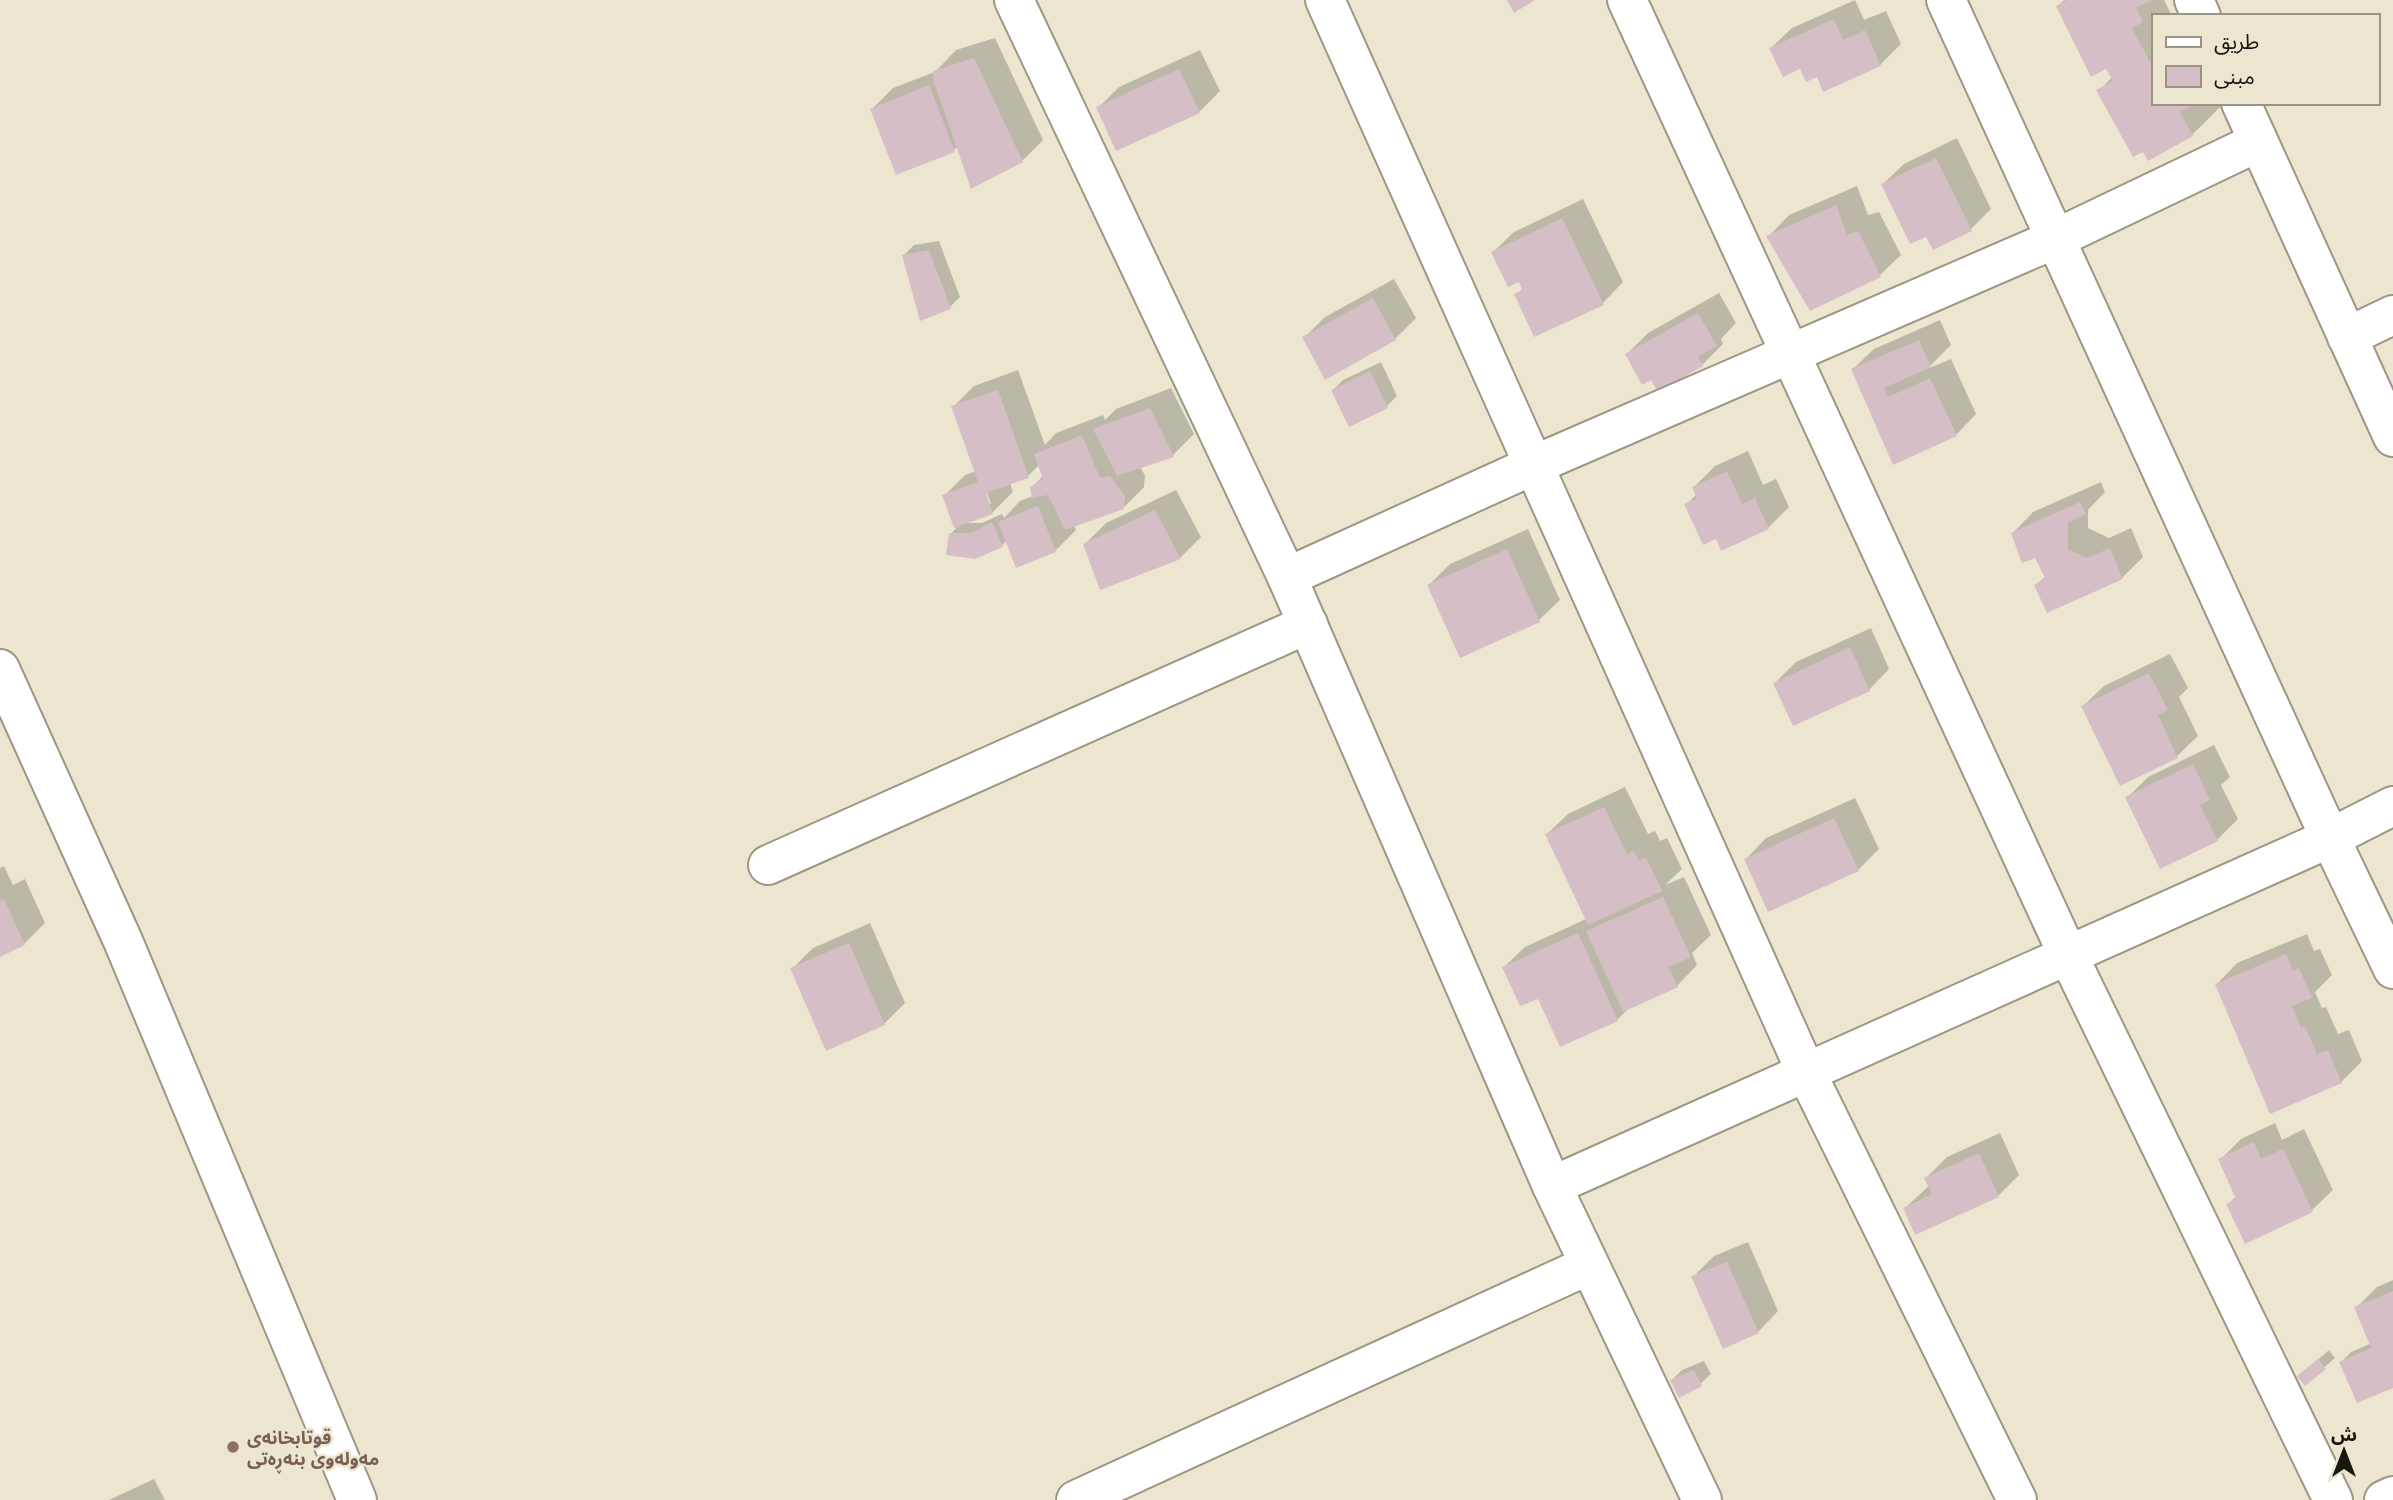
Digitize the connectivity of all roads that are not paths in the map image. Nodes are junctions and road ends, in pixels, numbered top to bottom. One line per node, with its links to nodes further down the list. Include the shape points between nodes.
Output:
1 (1325, 0): 12 (street)
2 (1627, 0): 10 (street)
3 (1945, 0): 7 (street)
4 (1017, 1): 13 (street)
5 (2242, 105): 6 (street)
6 (2258, 142): 7 (street); 9 (street)
7 (2055, 239): 10 (street); 17 (street)
8 (2393, 315): 9 (street)
9 (2347, 337): 11 (street)
10 (1790, 354): 12 (street); 19 (street)
11 (2393, 437)
12 (1534, 466): 13 (street); 21 (street)
13 (1287, 577): 14 (street)
14 (1308, 624): 18 (street); 22 (street)
15 (0, 669): 25 (street, via 123,941)
16 (2393, 806): 17 (street)
17 (2330, 838): 19 (street); 20 (street)
18 (768, 865)
19 (2068, 955): 21 (street); 29 (street)
20 (2393, 969)
21 (1806, 1072): 22 (street); 28 (street)
22 (1552, 1186): 23 (street)
23 (1589, 1265): 26 (street); 27 (street)
24 (2393, 1496): 30 (street)
25 (357, 1500)
26 (1076, 1500)
27 (1702, 1500)
28 (2017, 1500)
29 (2333, 1500)
30 (2384, 1500)

